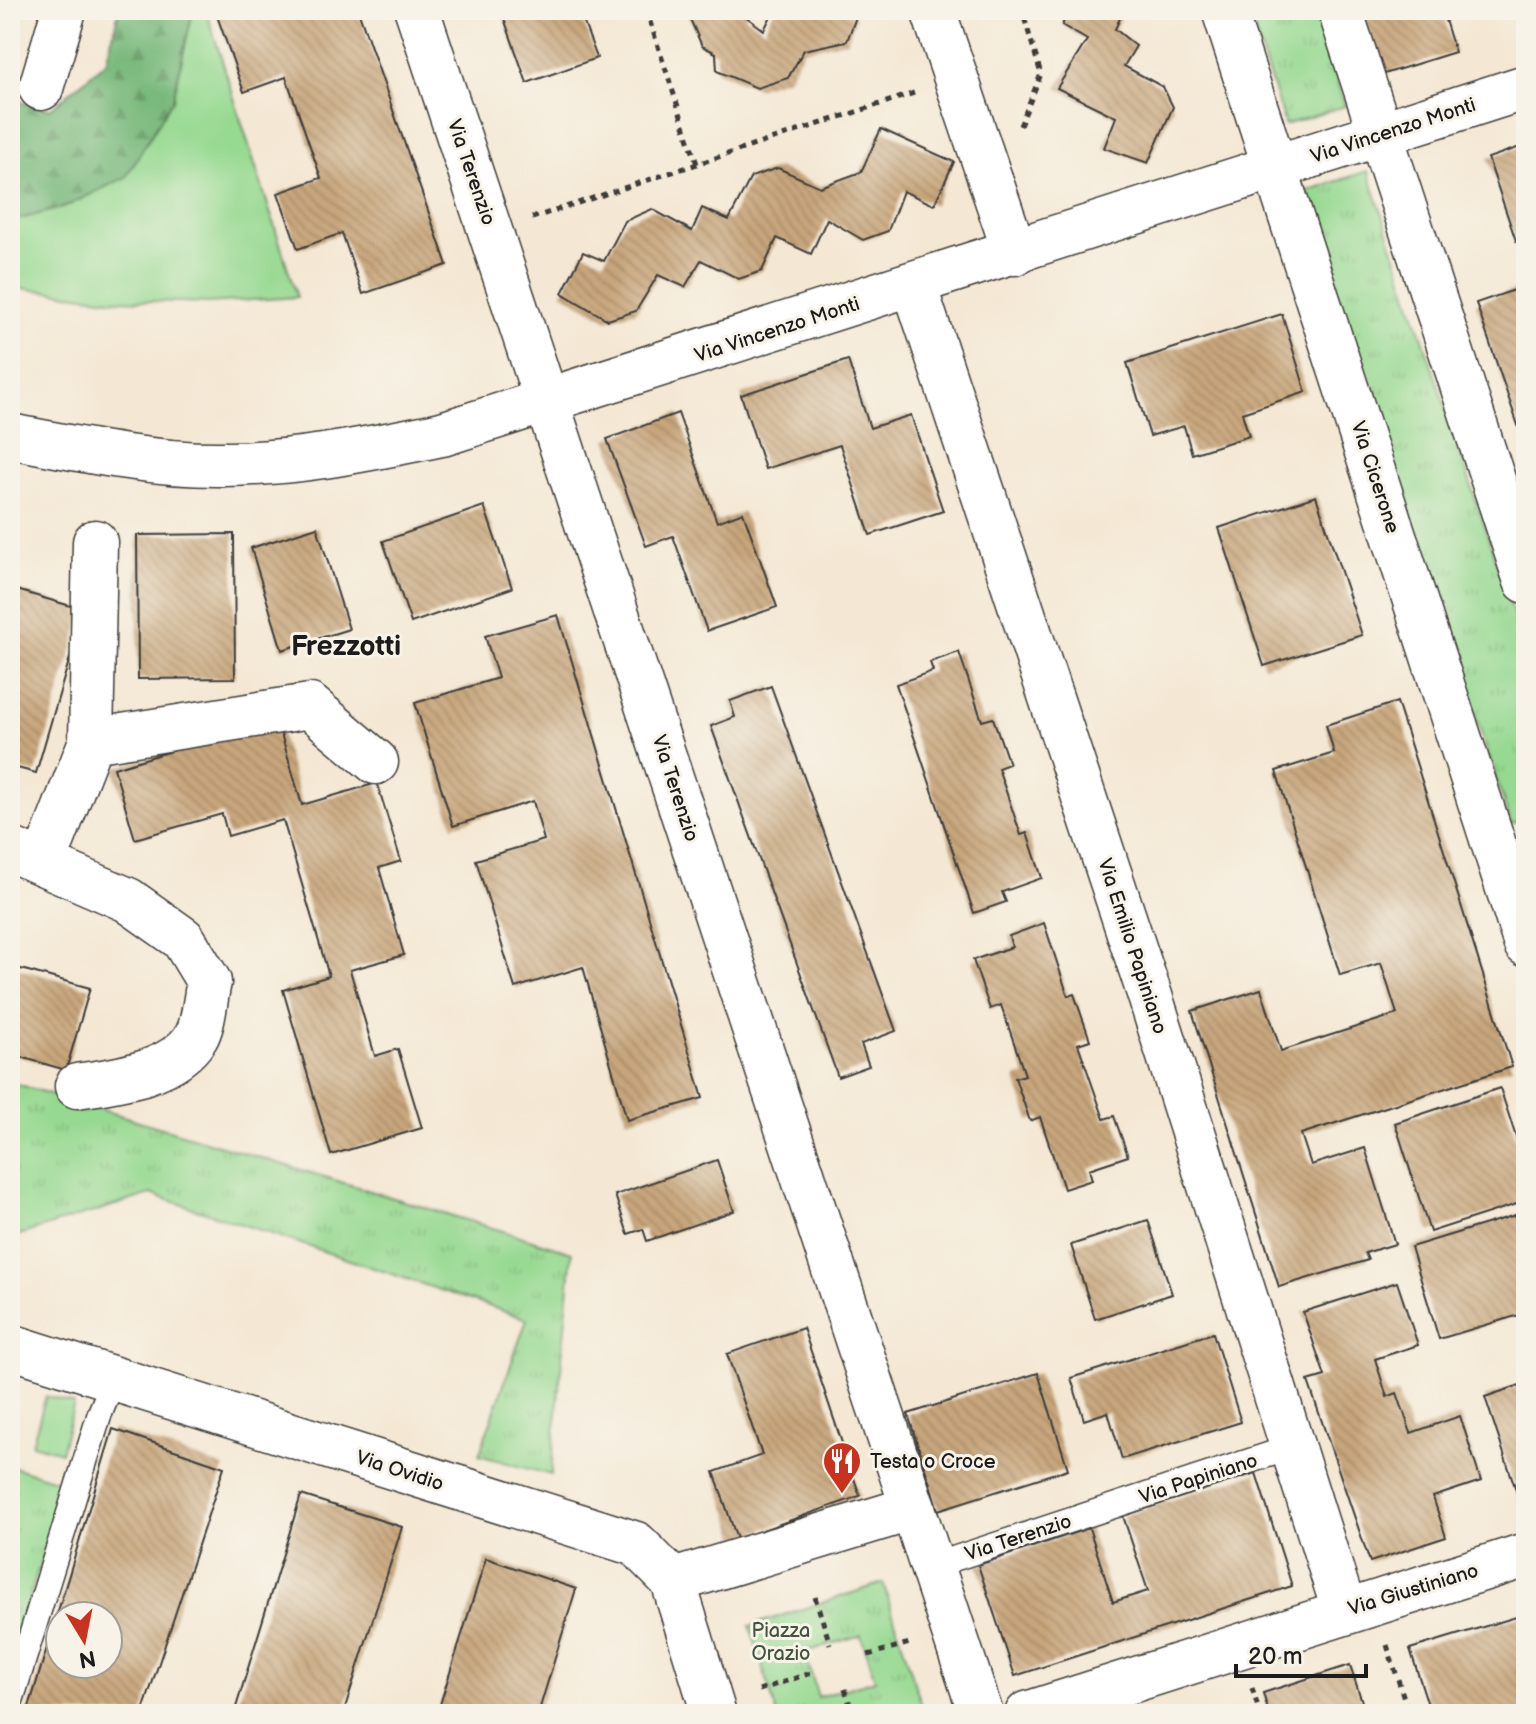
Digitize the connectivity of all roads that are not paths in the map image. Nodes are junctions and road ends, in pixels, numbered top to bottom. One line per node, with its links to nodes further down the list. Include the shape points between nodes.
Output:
1 (64, 10): 7 (street)
2 (417, 10): 12 (street, Via Terenzio)
3 (933, 10): 10 (street)
4 (1224, 10): 9 (street, Via Cicerone)
5 (1340, 10): 8 (street)
6 (1526, 87): 8 (street, Via Vincenzo Monti)
7 (41, 88)
8 (1381, 135): 9 (street, Via Vincenzo Monti); 15 (street)
9 (1277, 168): 10 (street, Via Vincenzo Monti); 19 (street, Via Cicerone)
10 (1015, 253): 11 (street, Via Vincenzo Monti)
11 (914, 285): 12 (street, Via Vincenzo Monti); 24 (street, Via Emilio Papiniano, via 1150,996)
12 (549, 402): 13 (street, Via Vincenzo Monti, via 442,434 343,455 217,464 106,454); 25 (street, Via Terenzio)
13 (10, 436)
14 (95, 542): 16 (street)
15 (1526, 581)
16 (91, 741): 17 (street, via 310,706); 18 (street)
17 (376, 762)
18 (27, 856): 21 (street, via 128,900 183,939 209,982 196,1037 164,1065 127,1079)
19 (1515, 870): 20 (street, Via Cicerone)
20 (1526, 944)
21 (77, 1086)
22 (10, 1346): 23 (street, Via Ovidio)
23 (114, 1379): 29 (street, Via Ovidio, via 636,1544); 31 (lane)
24 (1292, 1447): 26 (lane, Via Papiniano); 30 (street, Via Emilio Papiniano)
25 (913, 1508): 28 (street, Via Terenzio); 29 (street)
26 (1104, 1509): 28 (lane, Via Terenzio)
27 (1526, 1555): 30 (street, Via Giustiniano)
28 (932, 1566): 33 (street, Via Terenzio)
29 (673, 1581): 32 (street)
30 (1344, 1610): 34 (street, Via Giustiniano)
31 (10, 1704)
32 (714, 1714)
33 (981, 1714)
34 (1027, 1714)

